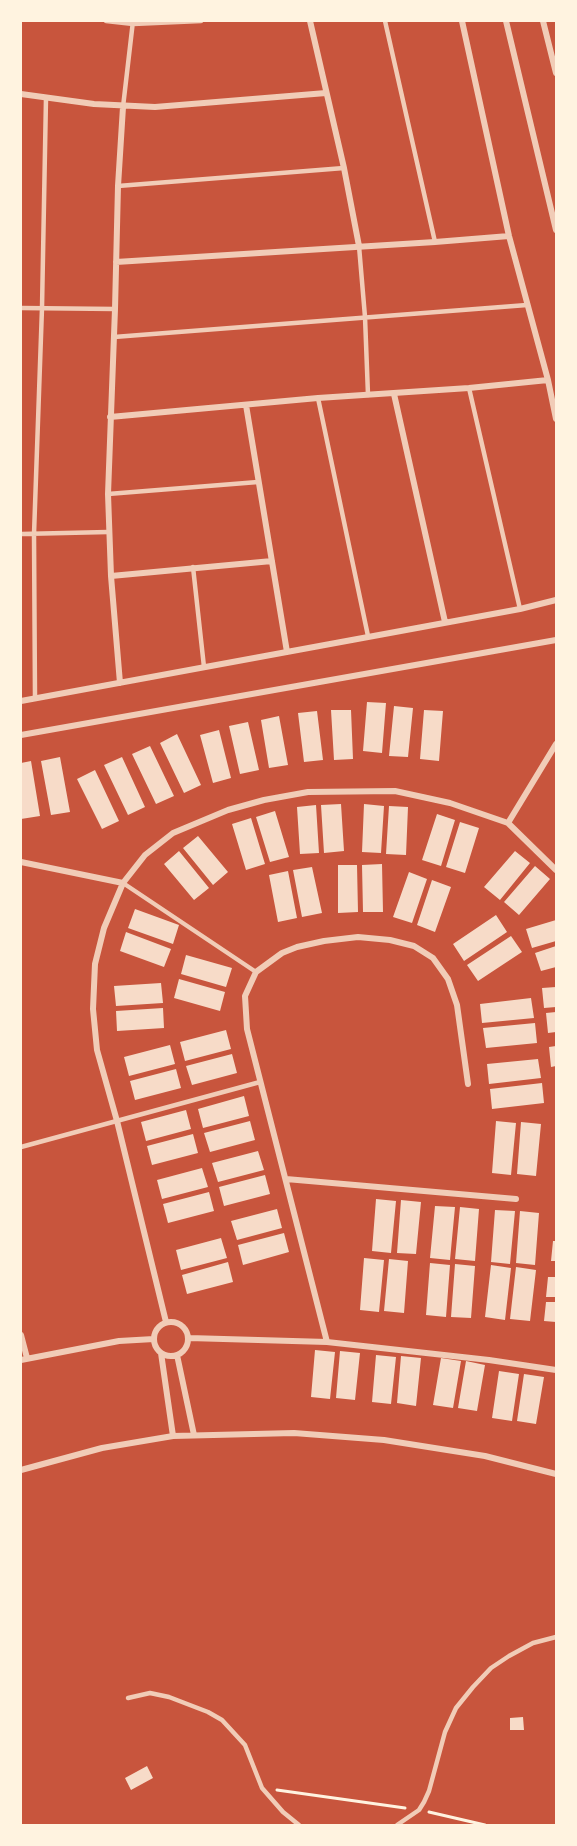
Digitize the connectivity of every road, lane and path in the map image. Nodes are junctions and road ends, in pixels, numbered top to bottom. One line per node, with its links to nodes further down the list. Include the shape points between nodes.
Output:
1 (106, 21): 8 (lane)
2 (201, 21): 8 (lane)
3 (310, 21): 10 (street)
4 (385, 21): 18 (lane)
5 (462, 21): 17 (street)
6 (506, 21): 16 (street)
7 (543, 21): 9 (street)
8 (133, 23): 13 (lane)
9 (556, 73)
10 (326, 93): 13 (street, via 155,107); 14 (street)
11 (21, 94): 12 (street)
12 (46, 98): 13 (street); 22 (lane)
13 (123, 106): 15 (street)
14 (344, 168): 15 (lane); 19 (street)
15 (118, 186): 20 (street)
16 (556, 230)
17 (509, 236): 18 (street); 21 (street)
18 (435, 242): 19 (street)
19 (359, 246): 20 (street); 25 (lane)
20 (116, 262): 24 (street)
21 (527, 304): 25 (lane); 27 (street)
22 (42, 308): 23 (lane); 24 (lane); 39 (lane)
23 (21, 309)
24 (115, 309): 26 (street)
25 (365, 317): 26 (lane); 30 (lane)
26 (114, 337): 33 (street)
27 (548, 380): 28 (street); 34 (street)
28 (469, 388): 29 (street); 44 (lane)
29 (394, 394): 30 (street); 45 (street)
30 (368, 395): 31 (street)
31 (318, 398): 32 (street); 46 (lane)
32 (246, 405): 33 (street); 35 (street)
33 (110, 417): 36 (street)
34 (556, 419)
35 (258, 482): 36 (lane); 40 (street)
36 (108, 494): 37 (street)
37 (108, 532): 39 (lane); 42 (street)
38 (21, 534): 39 (lane)
39 (34, 534): 51 (lane)
40 (272, 561): 41 (street); 48 (street)
41 (193, 567): 42 (street); 49 (lane)
42 (111, 576): 50 (street)
43 (556, 600): 44 (street)
44 (520, 609): 45 (street)
45 (446, 622): 46 (street)
46 (368, 636): 48 (street)
47 (556, 640): 53 (street)
48 (287, 652): 49 (street)
49 (204, 667): 50 (street)
50 (120, 683): 51 (street)
51 (35, 698): 52 (street)
52 (21, 701)
53 (21, 735)
54 (556, 744): 55 (street)
55 (508, 823): 57 (street); 58 (street, via 450,803 395,791 308,792 228,810 173,833 145,855)
56 (21, 862): 58 (street)
57 (556, 870)
58 (123, 883): 59 (lane); 62 (street, via 104,928 95,964 93,1009 97,1050)
59 (256, 972): 60 (street, via 245,996 247,1029); 61 (street, via 282,953 324,941 358,937 414,946 433,958 448,979 457,1005)
60 (260, 1082): 62 (lane); 64 (street)
61 (468, 1084)
62 (117, 1121): 63 (lane); 66 (street)
63 (21, 1147)
64 (286, 1179): 65 (street); 70 (street)
65 (516, 1199)
66 (166, 1322): 68 (street, via 181,1324); 69 (street, via 157,1329)
67 (21, 1335): 73 (street)
68 (189, 1338): 70 (street); 72 (street, via 186,1349)
69 (154, 1339): 71 (street); 73 (street, via 119,1341)
70 (327, 1342): 74 (street)
71 (161, 1353): 72 (street); 76 (street)
72 (177, 1355): 75 (street)
73 (24, 1359)
74 (556, 1370)
75 (194, 1435): 76 (street); 78 (street, via 294,1433 384,1440 485,1456)
76 (173, 1436): 77 (street, via 102,1448)
77 (21, 1470)
78 (556, 1474)
79 (556, 1637): 82 (lane, via 533,1643 491,1668 456,1708)
80 (128, 1698): 81 (lane, via 150,1693 169,1697 222,1720 245,1745)
81 (262, 1788): 82 (path); 83 (lane)
82 (419, 1810): 84 (lane); 85 (path)
83 (299, 1825)
84 (397, 1825)
85 (486, 1825)

